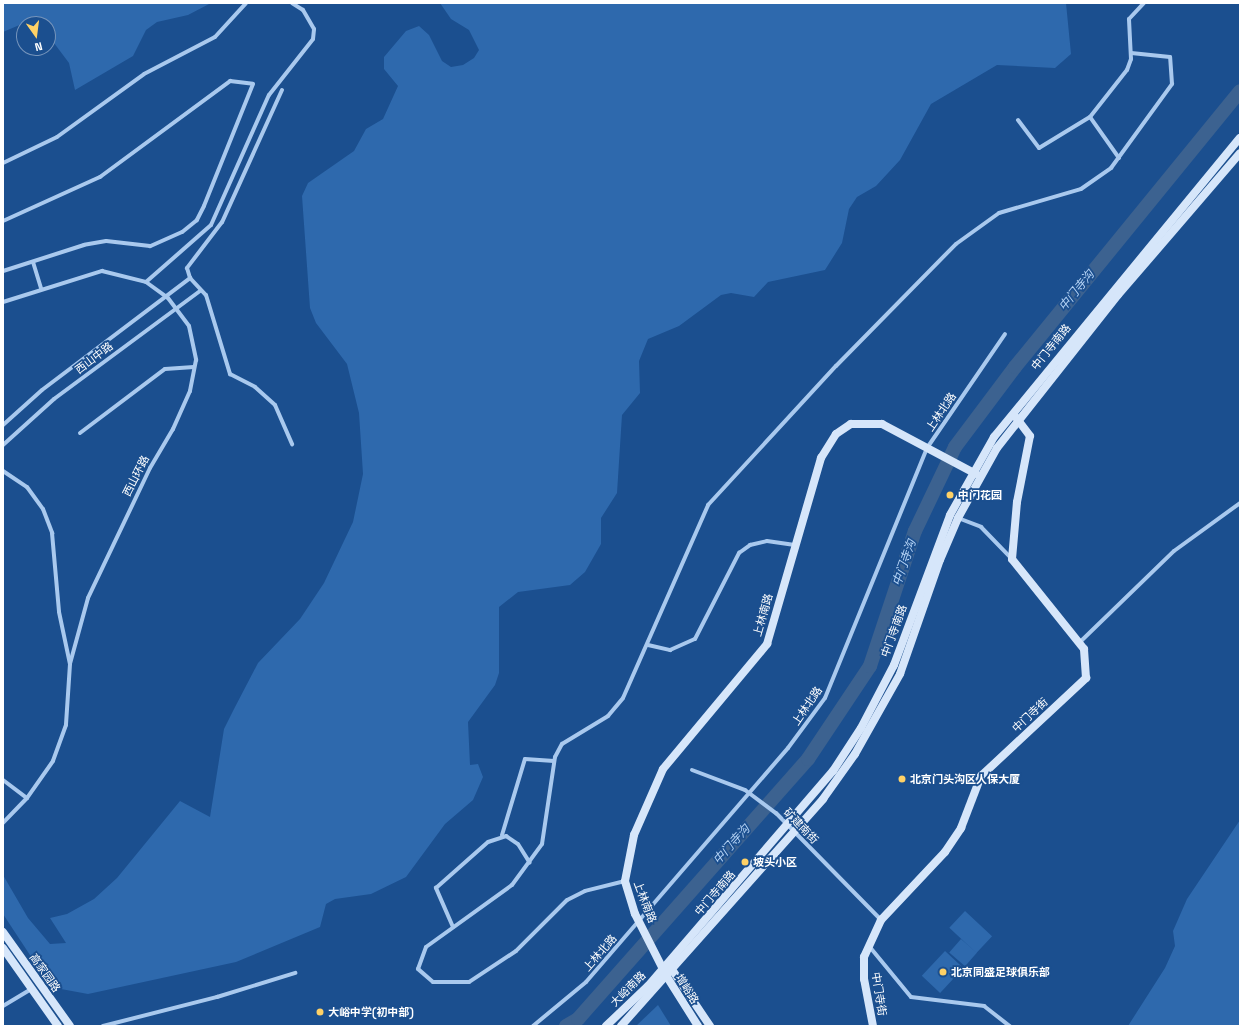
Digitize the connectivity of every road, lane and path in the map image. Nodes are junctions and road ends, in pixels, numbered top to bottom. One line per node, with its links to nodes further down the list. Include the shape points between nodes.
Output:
1 (246, 3): 11 (street, via 215,37 144,74 57,137)
2 (292, 3): 16 (street, via 302,10 314,29 313,39 269,95 211,225)
3 (1144, 3): 4 (street, via 1129,20)
4 (1131, 53): 6 (street, via 1127,70); 10 (street, via 1170,58 1172,84)
5 (282, 90): 15 (street, via 222,222 190,261)
6 (1090, 117): 7 (street, via 1039,148); 10 (street)
7 (1018, 120)
8 (1240, 138): 24 (main road, 中门寺南路)
9 (1240, 153): 25 (main road, 中门寺南路)
10 (1119, 158): 39 (street, via 1081,189 999,213 985,221 956,244 836,366 708,506)
11 (3, 164)
12 (3, 221): 13 (street, via 100,177 230,81 252,84 197,220 182,232 150,246 106,241)
13 (33, 262): 14 (street); 17 (street)
14 (3, 272)
15 (190, 278): 18 (street); 19 (street, 西山中路)
16 (146, 282): 17 (street, 西山环路, via 102,271); 19 (street, 西山环路)
17 (41, 289): 20 (street, 西山环路)
18 (200, 290): 21 (street, 西山中路); 28 (street, via 206,295 230,374 255,387 275,405)
19 (168, 298): 21 (street, 西山环路); 26 (street, 西山中路, via 42,390)
20 (3, 302)
21 (176, 309): 23 (street, 西山环路, via 189,326); 29 (street, 西山中路, via 54,399)
22 (1005, 334): 30 (street, 上林北路)
23 (194, 367): 27 (street, via 165,369); 40 (street, 西山环路, via 190,392 173,429 150,468 88,598)
24 (1011, 413): 25 (main road); 32 (main road, 中门寺南路)
25 (1018, 418): 32 (main road, 中门寺南路); 37 (main road, via 1030,436 1017,502)
26 (3, 425)
27 (80, 433)
28 (292, 444)
29 (3, 445)
30 (927, 448): 32 (main road, 上林南路); 36 (main road, 上林南路, via 882,424 851,424 836,434 820,458); 44 (street, 上林北路, via 825,698)
31 (3, 471): 40 (street, via 27,487 43,509 52,533 60,612)
32 (976, 474): 34 (main road, 中门寺南路); 35 (main road, 中门寺南路)
33 (1240, 503): 38 (street, via 1174,551)
34 (950, 515): 35 (street); 47 (main road, 中门寺南路, via 880,691 849,747)
35 (958, 518): 37 (street, via 981,527); 48 (main road, 中门寺南路, via 900,674 856,754)
36 (795, 545): 39 (street, via 767,541 750,545 739,554 695,639 670,650); 51 (main road, 上林南路, via 766,644 663,769 634,835)
37 (1012, 559): 38 (main road, 中门寺街)
38 (1079, 643): 52 (main road, 中门寺街, via 1088,662 1086,678 981,776 961,828 945,852)
39 (648, 646): 41 (street, via 623,698 608,716 562,744)
40 (70, 664): 45 (street, 西山环路, via 66,725 53,761)
41 (554, 761): 49 (street, via 525,759); 50 (street, via 542,844)
42 (692, 770): 44 (street, 矿建南街)
43 (3, 780): 45 (street)
44 (749, 792): 47 (street, 矿建南街); 53 (street, 上林北路)
45 (27, 798): 46 (street, 西山环路)
46 (3, 823)
47 (789, 824): 48 (street, 矿建南街); 58 (main road, 中门寺南路)
48 (795, 832): 52 (street, 矿建南街); 59 (main road, 中门寺南路)
49 (502, 835): 50 (street, via 518,844); 54 (street, via 488,842 436,888)
50 (530, 863): 54 (street, via 498,898)
51 (625, 881): 53 (main road, 上林南路); 54 (street, via 585,891 567,900 516,950 469,982 433,982 418,968 420,957 426,947)
52 (881, 920): 56 (main road, 中门寺街)
53 (639, 922): 58 (main road, 上林南路); 67 (street, 上林北路, via 586,982)
54 (453, 927)
55 (3, 932): 65 (main road, 高家园路)
56 (868, 945): 72 (main road, 中门寺街, via 864,979); 73 (street, via 911,997 984,1006)
57 (3, 948): 62 (main road, 高家园路)
58 (664, 966): 59 (main road, 增峪路); 61 (main road, 增峪路); 68 (main road, 大峪南路)
59 (674, 969): 61 (main road, 中门寺南路); 71 (main road, 增峪路)
60 (294, 973): 66 (street)
61 (667, 977): 69 (main road, 大峪南路); 70 (main road, 增峪路)
62 (32, 988): 63 (street); 64 (main road, 高家园路)
63 (3, 1006)
64 (58, 1026)
65 (70, 1026)
66 (103, 1026)
67 (533, 1026)
68 (606, 1026)
69 (621, 1026)
70 (698, 1026)
71 (710, 1026)
72 (873, 1026)
73 (1010, 1026)

